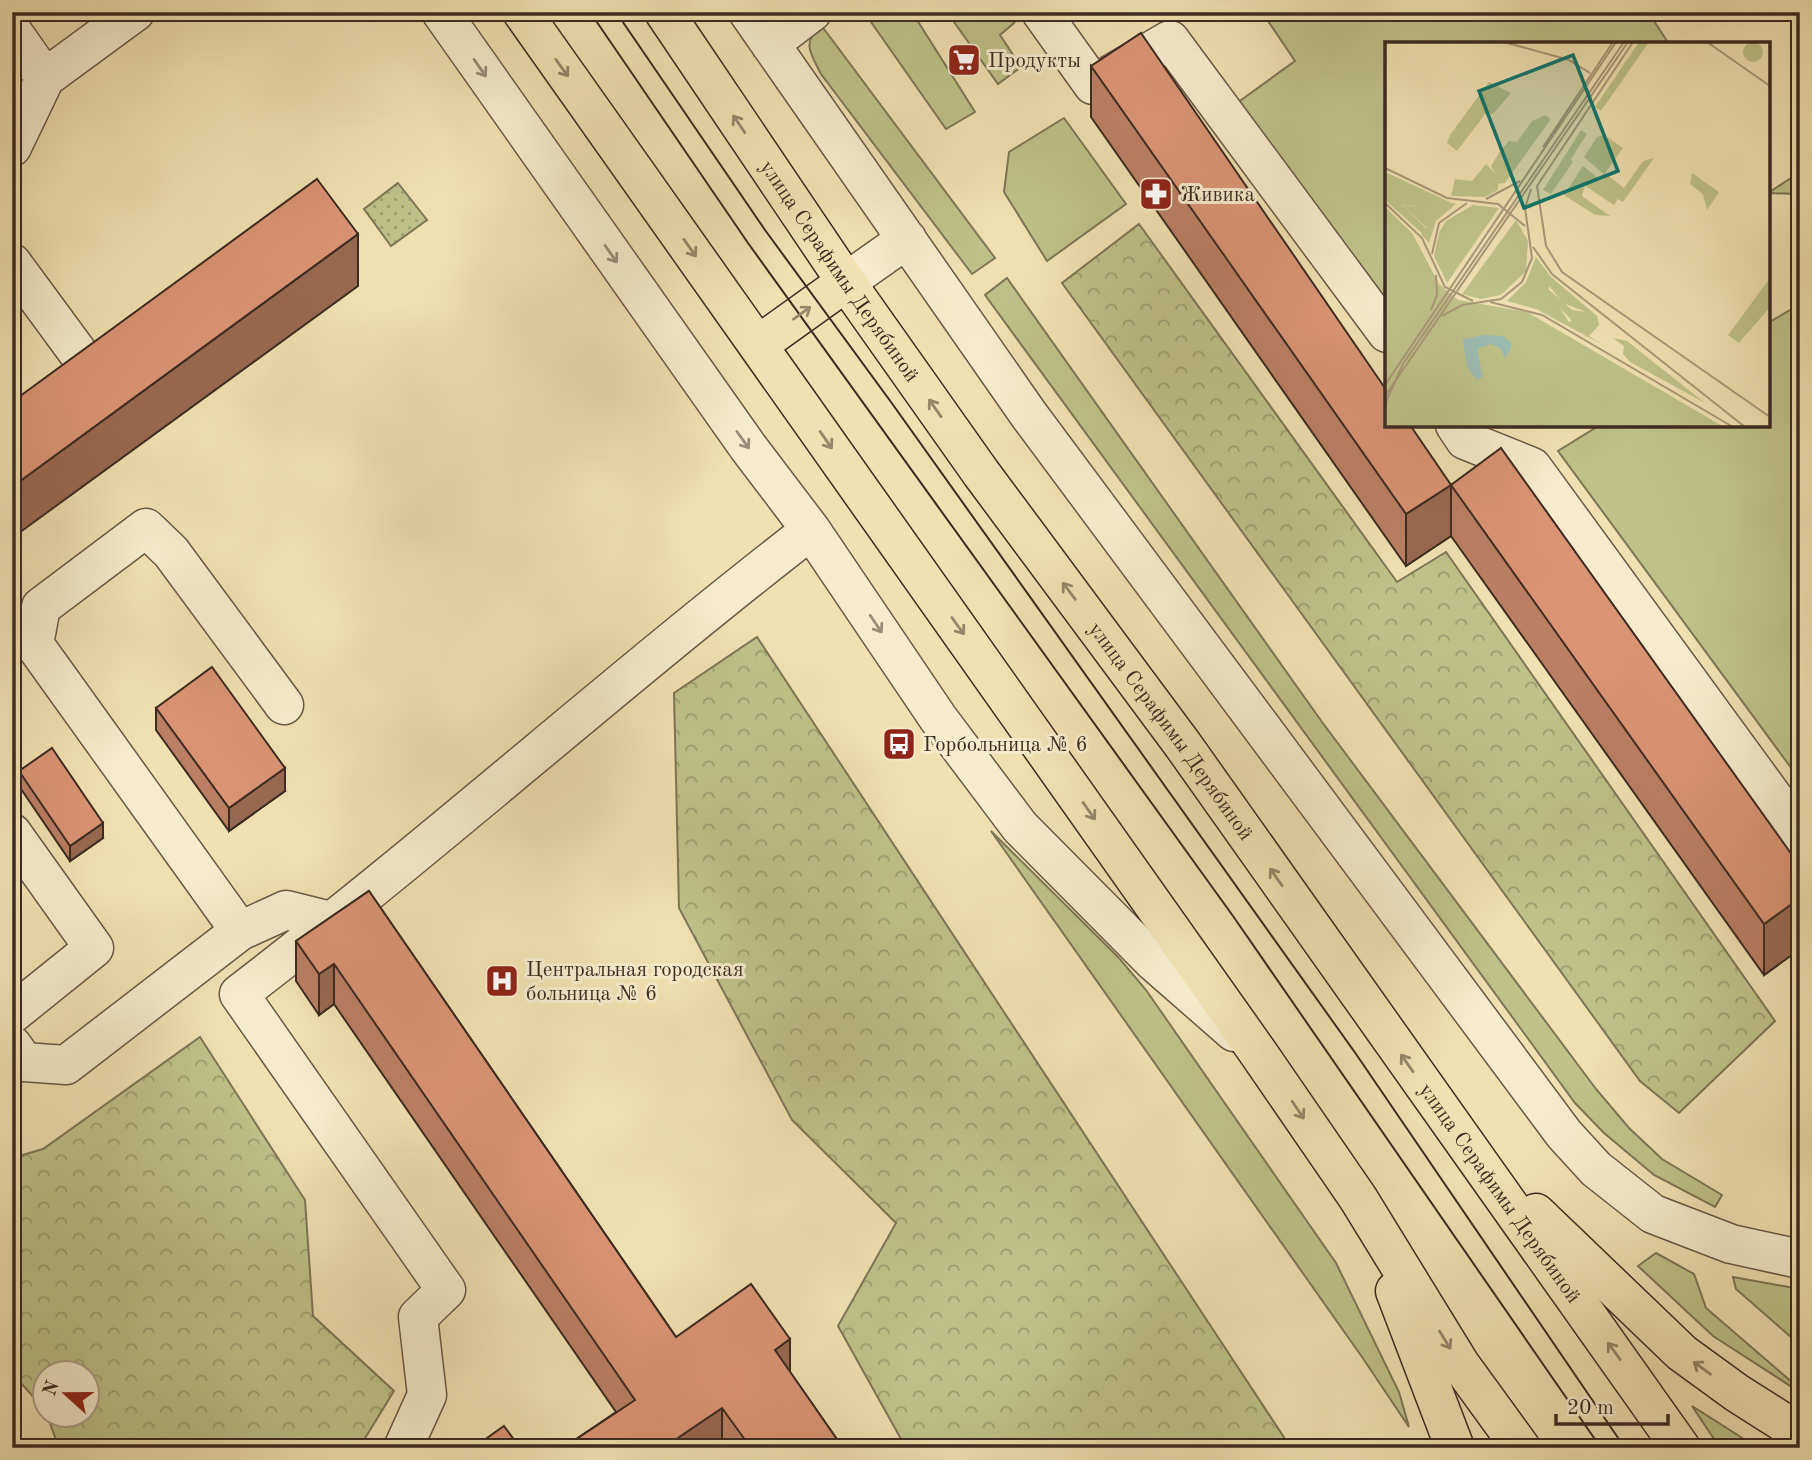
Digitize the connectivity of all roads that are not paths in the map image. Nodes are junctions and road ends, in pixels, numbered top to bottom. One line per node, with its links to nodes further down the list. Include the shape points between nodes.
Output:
1 (135, 12): 10 (street)
2 (441, 12): 21 (street, one-way to 21)
3 (522, 12): 17 (main road, one-way to 17)
4 (664, 12): 14 (main road, улица Серафимы Дерябиной, one-way to 4)
5 (748, 12): 9 (street)
6 (812, 12): 9 (street)
7 (1041, 12): 15 (street, via 1093,85 1170,40)
8 (12, 31): 10 (street)
9 (770, 44): 12 (street)
10 (46, 78): 11 (street)
11 (12, 147)
12 (907, 239): 14 (street); 32 (street, via 1037,426 1564,1134 1596,1169 1653,1214 1731,1244)
13 (12, 263): 18 (street)
14 (846, 282): 17 (main road, one-way to 14); 30 (main road, улица Серафимы Дерябиной, one-way to 14, via 1191,756)
15 (1385, 330)
16 (117, 337): 18 (street)
17 (758, 345): 29 (main road, one-way to 29)
18 (85, 361): 19 (street)
19 (54, 384)
20 (1469, 430): 24 (street, via 1532,467)
21 (811, 530): 25 (street); 29 (street, one-way to 29, via 938,718 1020,827 1154,962)
22 (284, 705): 26 (street, via 172,552 146,528 41,607 34,643)
23 (12, 833): 27 (street, via 94,948)
24 (1800, 834)
25 (334, 922): 26 (street, via 286,909); 34 (street, via 240,994 446,1290 418,1317 427,1395)
26 (240, 931): 28 (street, via 66,1065 24,1062)
27 (12, 1014)
28 (12, 1045)
29 (1259, 1054): 31 (main road, one-way to 31)
30 (1460, 1139): 33 (main road, one-way to 30, via 1682,1353); 37 (main road, улица Серафимы Дерябиной, one-way to 30)
31 (1359, 1198): 35 (main road); 36 (main road, one-way to 36, via 1460,1364)
32 (1800, 1259)
33 (1800, 1433)
34 (403, 1448)
35 (1455, 1448)
36 (1521, 1448)
37 (1681, 1448)

